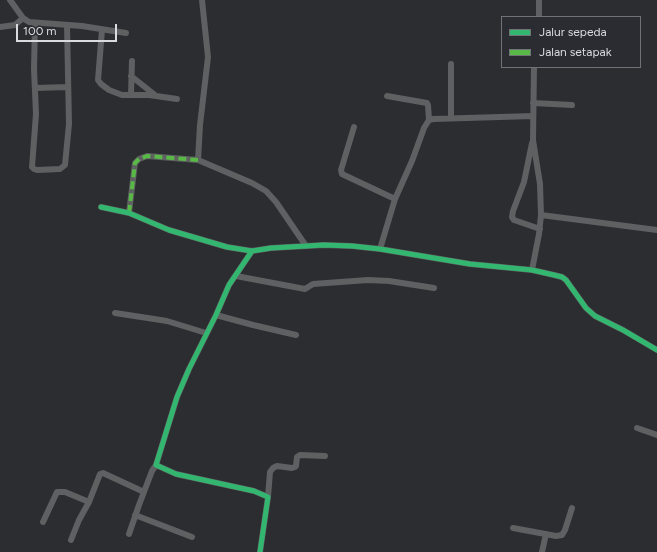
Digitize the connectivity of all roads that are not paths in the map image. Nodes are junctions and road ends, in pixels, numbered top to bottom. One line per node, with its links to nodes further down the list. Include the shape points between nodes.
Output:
1 (10, 0): 5 (street)
2 (202, 0): 28 (street, via 208,57)
3 (539, 0): 4 (street)
4 (539, 16)
5 (23, 18): 6 (street); 8 (street, via 15,25)
6 (35, 23): 7 (street); 16 (street)
7 (67, 25): 9 (street); 15 (street)
8 (0, 27)
9 (102, 30): 10 (street); 17 (street, via 98,80 113,92)
10 (126, 33)
11 (132, 61): 14 (street)
12 (451, 64): 24 (street)
13 (534, 68): 21 (street)
14 (131, 76): 17 (street); 18 (street)
15 (68, 87): 16 (street); 16 (street, via 66,165 60,169 37,170 32,167)
16 (35, 88)
17 (130, 94): 18 (street)
18 (156, 96): 20 (street)
19 (387, 96): 25 (street, via 427,103)
20 (176, 99)
21 (533, 103): 22 (street); 23 (street)
22 (572, 105)
23 (533, 116): 24 (street); 27 (street)
24 (451, 118): 25 (street)
25 (429, 120): 29 (street)
26 (354, 128): 29 (street, via 342,174)
27 (533, 140): 32 (street, via 540,184); 33 (street, via 512,217)
28 (198, 160): 31 (street, via 147,156 139,159 135,163); 35 (street, via 266,191)
29 (395, 199): 36 (street)
30 (101, 207): 31 (street)
31 (129, 213): 37 (street, via 169,230 227,247)
32 (541, 215): 33 (street); 34 (street)
33 (540, 229): 38 (street)
34 (657, 230)
35 (306, 246): 36 (street); 37 (street)
36 (380, 249): 38 (street, via 470,264)
37 (252, 251): 39 (street)
38 (532, 270): 45 (street, via 566,280 590,312)
39 (236, 276): 40 (street, via 305,288 313,284 368,280); 42 (street, via 229,285)
40 (434, 288)
41 (115, 313): 43 (street, via 167,321)
42 (216, 315): 43 (street); 44 (street)
43 (206, 333): 49 (street, via 177,397)
44 (296, 335)
45 (657, 350)
46 (637, 428): 47 (street)
47 (657, 435)
48 (325, 456): 51 (street, via 300,455 293,468 273,468 270,472)
49 (156, 465): 50 (street); 51 (street, via 176,474 254,491)
50 (144, 492): 52 (street, via 102,474); 54 (street)
51 (268, 497): 61 (street)
52 (89, 502): 55 (street, via 65,492 57,492); 60 (street)
53 (572, 508): 58 (street, via 562,535)
54 (136, 515): 57 (street); 59 (street)
55 (43, 522)
56 (513, 528): 58 (street)
57 (129, 534)
58 (546, 534): 62 (street)
59 (192, 537)
60 (71, 540)
61 (260, 552)
62 (542, 552)

